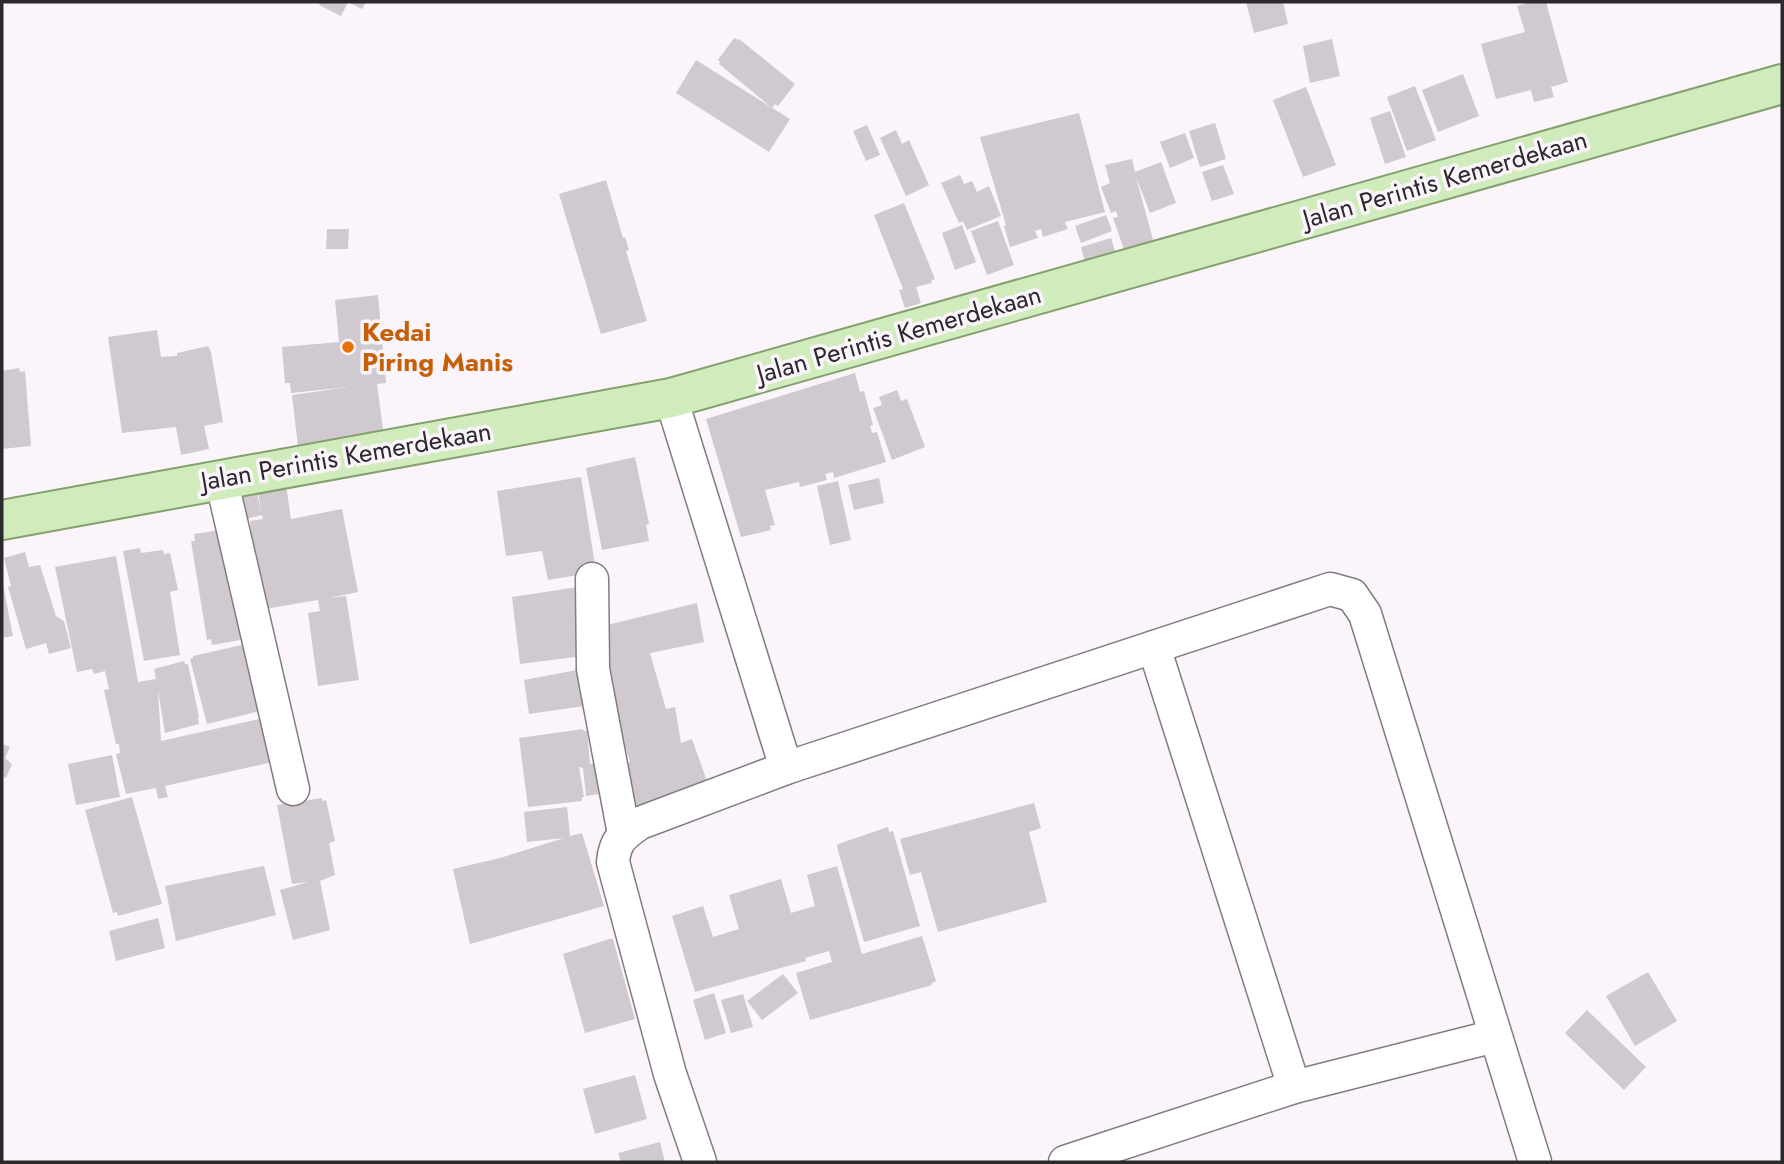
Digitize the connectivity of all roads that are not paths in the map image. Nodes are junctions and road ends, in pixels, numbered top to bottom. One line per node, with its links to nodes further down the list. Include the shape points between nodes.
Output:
1 (1782, 84): 2 (main road, Jalan Perintis Kemerdekaan)
2 (671, 398): 3 (main road, Jalan Perintis Kemerdekaan); 7 (street)
3 (221, 478): 4 (main road, Jalan Perintis Kemerdekaan); 8 (street)
4 (2, 520)
5 (592, 579): 9 (street, via 593,668)
6 (1154, 647): 7 (street); 10 (street, via 1330,589 1352,595 1365,614); 11 (street)
7 (786, 768): 9 (street, via 640,823)
8 (293, 789)
9 (624, 834): 12 (street, via 614,848 613,862 670,1073)
10 (1495, 1036): 11 (street); 14 (street)
11 (1294, 1087): 13 (street)
12 (700, 1162)
13 (1065, 1162)
14 (1535, 1162)

